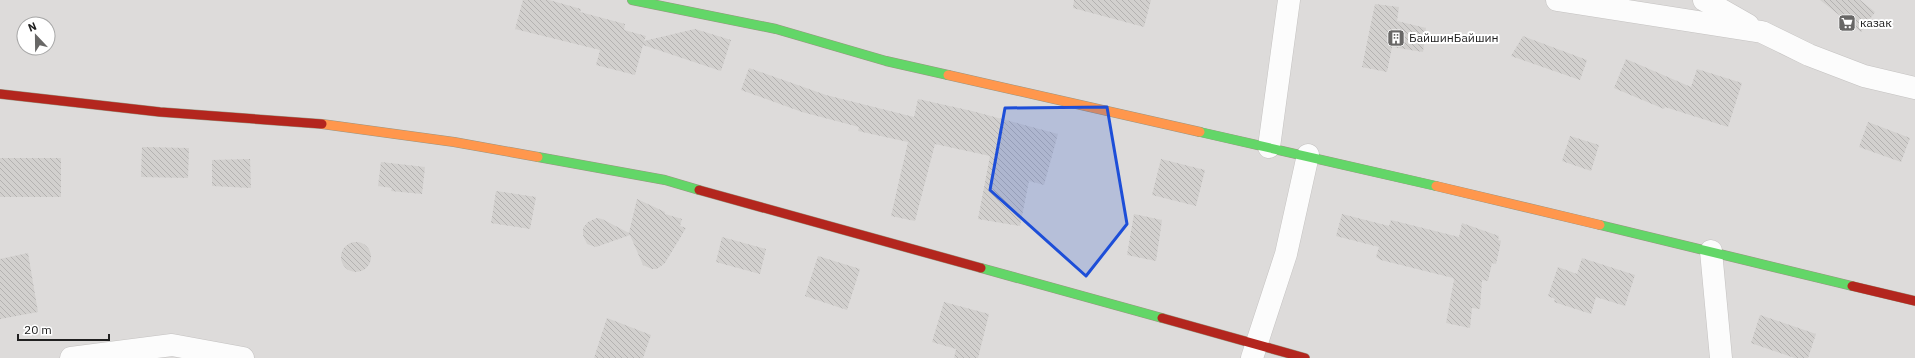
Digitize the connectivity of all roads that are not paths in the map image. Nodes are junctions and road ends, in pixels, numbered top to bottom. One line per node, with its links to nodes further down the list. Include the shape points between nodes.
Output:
1 (632, 0): 8 (street, via 776,29 886,61)
2 (1289, 0): 8 (street)
3 (1557, 0): 5 (street)
4 (1704, 0): 5 (street)
5 (1762, 32): 6 (street, via 1809,55 1864,76)
6 (1915, 88)
7 (0, 94): 12 (street, via 160,112 310,122 454,142 665,180)
8 (1269, 147): 9 (street)
9 (1308, 155): 10 (street); 12 (street, via 1286,254)
10 (1711, 251): 11 (street); 16 (street)
11 (1915, 302)
12 (1255, 352): 15 (street)
13 (71, 358): 14 (street, via 172,345)
14 (243, 358)
15 (1305, 358)
16 (1721, 358)

